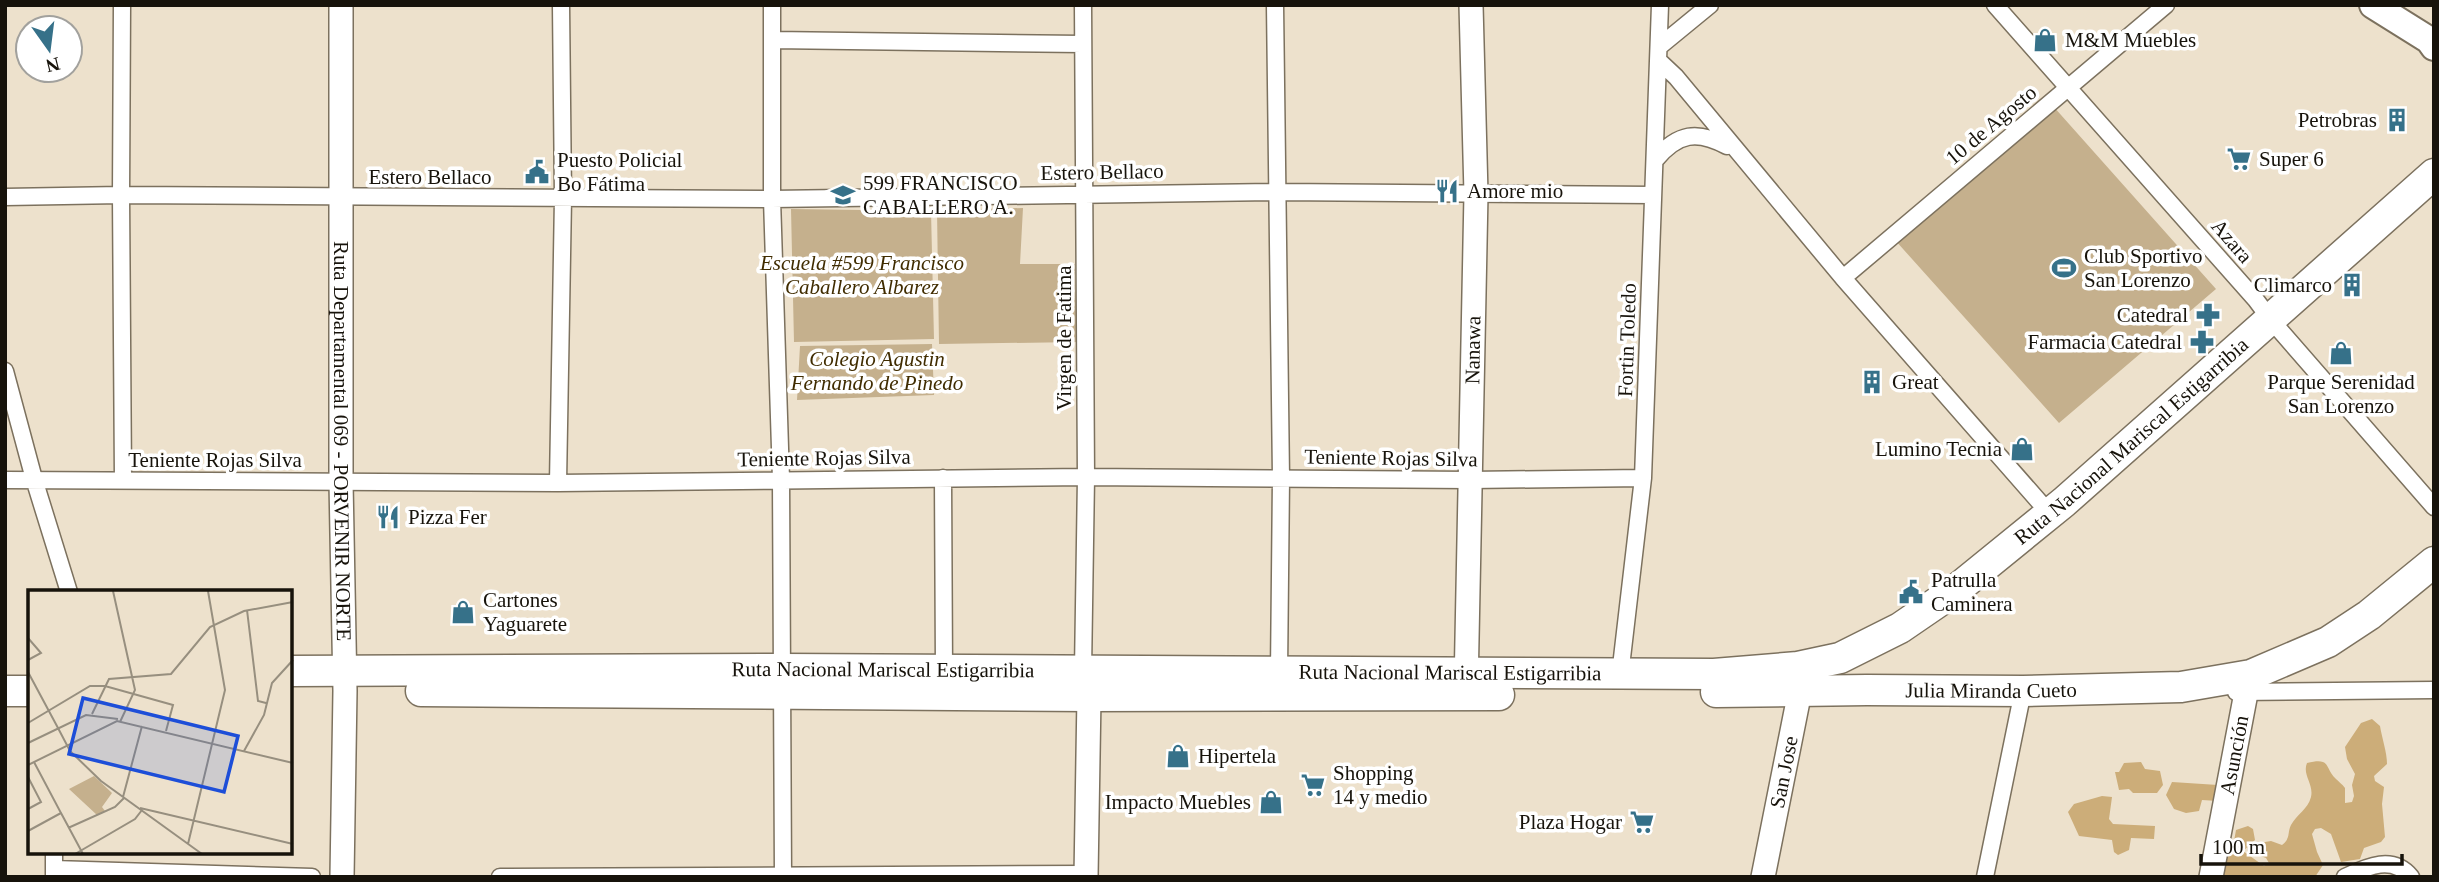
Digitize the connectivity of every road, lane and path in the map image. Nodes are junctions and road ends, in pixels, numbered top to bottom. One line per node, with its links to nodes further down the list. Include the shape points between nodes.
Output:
1 (122, 5): 24 (street)
2 (341, 5): 27 (street, Ruta Departamental 069 - PORVENIR NORTE)
3 (561, 5): 28 (street)
4 (772, 5): 13 (street)
5 (1083, 5): 15 (street, Virgen de Fatima)
6 (1275, 5): 21 (street)
7 (1471, 5): 23 (street, Nanawa)
8 (1660, 5): 16 (street, Fortin Toledo)
9 (1710, 5): 16 (street)
10 (1995, 5): 17 (street, Azara)
11 (2165, 5): 17 (street, 10 de Agosto)
12 (2373, 5): 14 (main road)
13 (773, 40): 15 (street); 29 (street)
14 (2432, 43)
15 (1083, 44): 22 (street, Virgen de Fatima)
16 (1660, 53): 18 (street); 19 (street, Fortin Toledo)
17 (2069, 87): 30 (street, 10 de Agosto); 31 (street, Azara)
18 (1733, 149): 19 (street, via 1704,136 1686,138 1670,144); 30 (street)
19 (1656, 159): 25 (street, Fortin Toledo)
20 (2434, 174): 31 (highway, Ruta Nacional Mariscal Estigarribia)
21 (1279, 192): 22 (street, Estero Bellaco); 23 (street, Estero Bellaco); 35 (street)
22 (1084, 193): 29 (street, Estero Bellaco); 33 (street, Virgen de Fatima)
23 (1476, 194): 25 (street, Estero Bellaco); 41 (street, Nanawa)
24 (121, 195): 26 (street, Estero Bellaco); 27 (street, Estero Bellaco); 40 (street)
25 (1653, 195): 36 (street, Fortin Toledo)
26 (5, 197)
27 (343, 198): 28 (street, Estero Bellaco); 42 (street, Ruta Departamental 069 - PORVENIR NORTE)
28 (563, 198): 29 (street, Estero Bellaco); 43 (street)
29 (772, 199): 38 (street)
30 (1843, 278): 45 (street)
31 (2271, 320): 44 (street, Azara); 45 (highway, Ruta Nacional Mariscal Estigarribia)
32 (5, 371): 37 (street)
33 (1086, 477): 34 (street, Teniente Rojas Silva); 35 (street, Teniente Rojas Silva); 58 (street, Virgen de Fatima)
34 (943, 478): 38 (street, Teniente Rojas Silva); 49 (street)
35 (1281, 478): 41 (street, Teniente Rojas Silva); 53 (street)
36 (1643, 478): 41 (street, Teniente Rojas Silva); 54 (street, Fortin Toledo)
37 (34, 479): 39 (street, Teniente Rojas Silva); 40 (street, Teniente Rojas Silva); 47 (street)
38 (781, 479): 43 (street, Teniente Rojas Silva); 57 (street)
39 (5, 480)
40 (123, 480): 42 (street, Teniente Rojas Silva)
41 (1470, 480): 59 (street, Nanawa)
42 (341, 482): 43 (street, Teniente Rojas Silva); 56 (street, Ruta Departamental 069 - PORVENIR NORTE)
43 (558, 484)
44 (2434, 507)
45 (2050, 514): 48 (highway, Ruta Nacional Mariscal Estigarribia, via 1957,589 1900,628)
46 (2434, 562): 60 (highway, Julia Miranda Cueto, via 2369,615)
47 (68, 590)
48 (1853, 652): 55 (highway, Ruta Nacional Mariscal Estigarribia); 61 (highway)
49 (944, 670): 57 (highway, Ruta Nacional Mariscal Estigarribia); 58 (highway, Ruta Nacional Mariscal Estigarribia)
50 (5, 671): 51 (highway)
51 (28, 671)
52 (292, 671): 56 (highway, Ruta Nacional Mariscal Estigarribia)
53 (1279, 673): 58 (highway, Ruta Nacional Mariscal Estigarribia); 59 (highway, Ruta Nacional Mariscal Estigarribia)
54 (1620, 675): 55 (highway, Ruta Nacional Mariscal Estigarribia); 59 (highway, Ruta Nacional Mariscal Estigarribia)
55 (1799, 679): 59 (highway, Ruta Nacional Mariscal Estigarribia); 61 (highway, Julia Miranda Cueto); 75 (street, San Jose)
56 (344, 681): 57 (highway, Ruta Nacional Mariscal Estigarribia); 65 (highway, Ruta Nacional Mariscal Estigarribia); 72 (street, Ruta Departamental 069 - PORVENIR NORTE)
57 (782, 681): 58 (highway, Ruta Nacional Mariscal Estigarribia); 70 (street)
58 (1086, 683): 59 (highway, Ruta Nacional Mariscal Estigarribia); 69 (street)
59 (1466, 684)
60 (2249, 684): 62 (street, Julia Miranda Cueto); 66 (highway, Julia Miranda Cueto); 77 (street, Asunción)
61 (1867, 690): 66 (highway, Julia Miranda Cueto)
62 (2434, 690)
63 (5, 691): 64 (highway)
64 (28, 691)
65 (292, 691)
66 (2023, 691): 76 (street)
67 (54, 854): 68 (street)
68 (54, 873): 71 (street)
69 (1086, 875): 70 (street)
70 (783, 876): 74 (street)
71 (312, 877)
72 (342, 877)
73 (500, 877): 74 (street)
74 (569, 877)
75 (1763, 877)
76 (1985, 877)
77 (2211, 877)
78 (2345, 877): 79 (street, via 2394,863)
79 (2411, 877)

